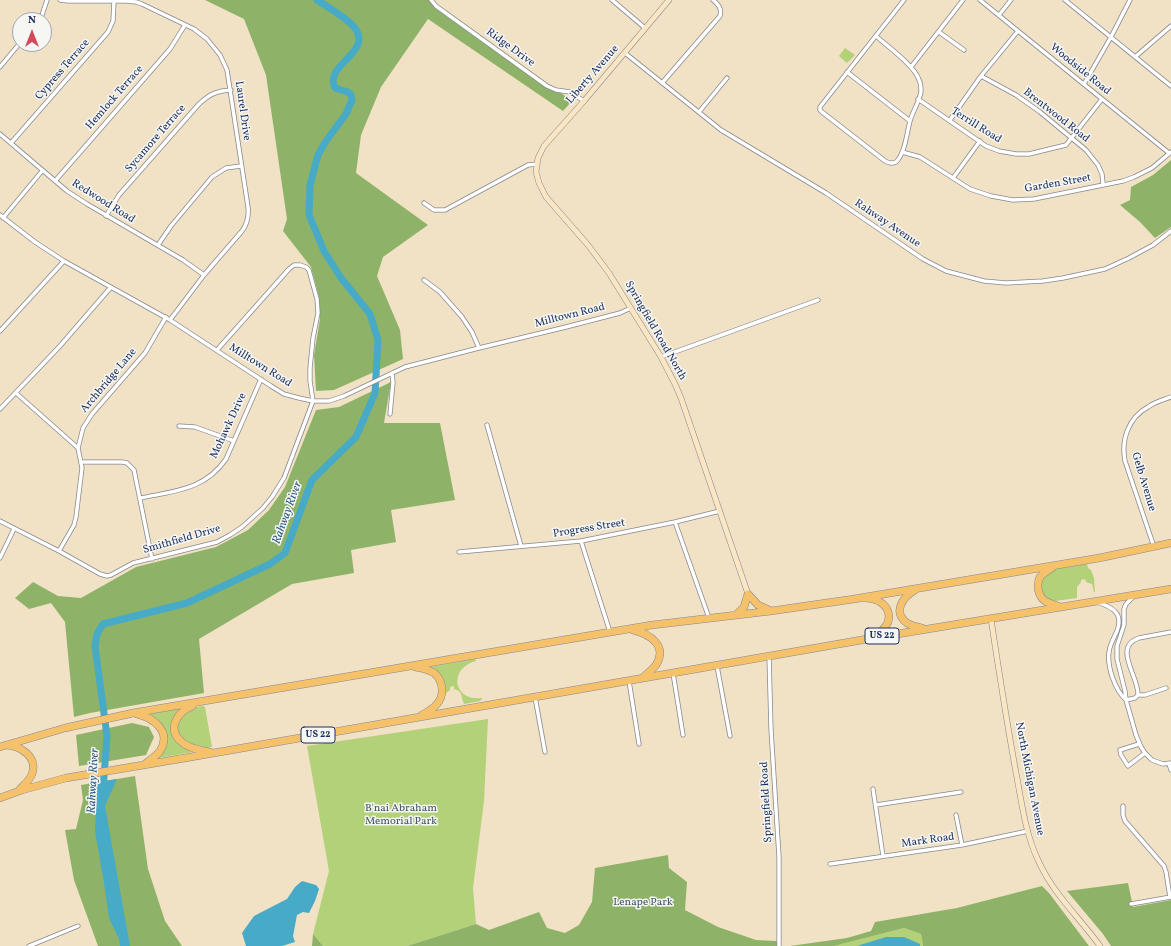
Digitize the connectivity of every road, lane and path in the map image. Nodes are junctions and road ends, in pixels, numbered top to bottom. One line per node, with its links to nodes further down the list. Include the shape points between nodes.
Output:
1 (48, 0): 14 (street)
2 (60, 0): 13 (street, Laurel Drive)
3 (432, 0): 38 (street, Ridge Drive, via 436,6 547,86 570,92)
4 (612, 0): 18 (street)
5 (669, 0): 18 (street, Liberty Avenue)
6 (713, 0): 32 (street, via 720,8 720,16)
7 (904, 0): 21 (street)
8 (963, 0): 19 (street)
9 (980, 0): 15 (street, Woodside Road)
10 (1011, 0): 15 (street)
11 (1067, 0): 22 (street)
12 (1130, 0): 22 (street)
13 (114, 1): 16 (street, Laurel Drive, via 136,2); 45 (street, Cypress Terrace, via 113,21 108,32)
14 (43, 12)
15 (999, 15): 20 (street, Woodside Road)
16 (185, 25): 35 (street, Laurel Drive, via 207,39 217,50 227,70); 52 (street, Hemlock Terrace, via 170,49)
17 (1171, 26): 26 (street)
18 (645, 28): 25 (street, Liberty Avenue)
19 (939, 32): 23 (street); 28 (street)
20 (1018, 32): 30 (street); 33 (street, Woodside Road)
21 (876, 36): 28 (street); 29 (street)
22 (1111, 37): 26 (street); 33 (street)
23 (964, 50)
24 (12, 52): 27 (street)
25 (625, 53): 32 (street, Rahway Avenue); 38 (street, Liberty Avenue)
26 (1136, 57): 34 (street)
27 (0, 67)
28 (911, 67): 36 (street, via 920,80 921,90)
29 (846, 72): 41 (street); 46 (street, via 821,104 820,110 888,163 897,161)
30 (981, 76): 40 (street); 43 (street, Brentwood Road, via 1016,95)
31 (727, 78): 39 (street)
32 (662, 83): 39 (street, Rahway Avenue)
33 (1084, 84): 37 (street, Woodside Road)
34 (1171, 86)
35 (231, 90): 49 (street, Laurel Drive); 56 (street, Sycamore Terrace, via 210,94 199,104 119,195)
36 (918, 99): 40 (street, Terrill Road); 41 (street)
37 (1102, 99): 43 (street, Terrill Road); 47 (street, Woodside Road)
38 (584, 101): 48 (street, Liberty Avenue, via 544,146)
39 (699, 112): 57 (street, Rahway Avenue, via 724,132 826,193 923,259 962,276 1006,283 1075,276 1105,269 1130,258)
40 (950, 120): 44 (street, Terrill Road)
41 (910, 121): 46 (street)
42 (0, 134): 45 (street, Redwood Road)
43 (1071, 138): 44 (street, Terrill Road, via 1066,145 1023,154 998,151); 53 (street, Brentwood Road, via 1096,162 1102,174)
44 (980, 141): 51 (street)
45 (11, 143): 50 (street, Redwood Road)
46 (902, 152): 51 (street, Garden Street, via 920,157)
47 (1170, 152): 53 (street, Garden Street, via 1144,173 1123,181)
48 (537, 164): 54 (street, via 528,165 445,210 434,210); 64 (street, Springfield Road North, via 537,179 544,194 604,265)
49 (241, 166): 58 (street, via 226,168 212,177); 60 (street, Laurel Drive, via 248,207 246,226)
50 (42, 171): 52 (street, Redwood Road); 55 (street)
51 (953, 178): 53 (street, Garden Street, via 980,193 1013,200 1042,197)
52 (55, 181): 56 (street, Redwood Road)
53 (1103, 184)
54 (424, 204)
55 (2, 216): 59 (street, Milltown Road)
56 (106, 216): 58 (street, Redwood Road)
57 (1171, 231)
58 (158, 245): 60 (street, Redwood Road)
59 (64, 261): 62 (street, Milltown Road); 67 (street)
60 (204, 275): 66 (street, Laurel Drive)
61 (424, 280): 68 (street, via 440,292 462,317)
62 (111, 287): 65 (street, Milltown Road); 73 (street)
63 (818, 300): 70 (street)
64 (631, 308): 68 (street, Milltown Road, via 566,328); 70 (street, Springfield Road North)
65 (166, 317): 66 (street, Milltown Road); 81 (street, Archbridge Lane, via 145,353 89,418 81,433)
66 (170, 320): 69 (street, Milltown Road)
67 (0, 331)
68 (479, 348): 71 (street, Milltown Road, via 405,367)
69 (217, 350): 72 (street, Milltown Road); 75 (street, via 289,269 297,265 306,267 317,299 318,313 310,368)
70 (661, 357): 84 (street, Springfield Road North, via 681,398)
71 (392, 373): 75 (street, Milltown Road, via 344,396 329,401); 77 (street, via 394,382)
72 (261, 380): 75 (street, Milltown Road, via 284,394); 80 (street, Mohawk Drive)
73 (16, 393): 76 (street); 81 (street)
74 (1171, 397): 91 (street, Gelb Avenue, via 1138,413 1129,426 1124,442 1125,461)
75 (313, 401): 95 (street, Smithfield Drive, via 284,478 258,513 218,542)
76 (0, 409)
77 (390, 414)
78 (487, 425): 90 (street)
79 (179, 426): 80 (street, via 195,427)
80 (234, 441): 83 (street, Mohawk Drive, via 222,465 206,480 187,488)
81 (78, 448): 82 (street)
82 (82, 462): 83 (street, via 127,463 134,470); 92 (street, via 74,525)
83 (141, 498): 95 (street)
84 (720, 511): 86 (street, Progress Street); 99 (street, Springfield Road North)
85 (0, 521): 87 (street)
86 (675, 522): 88 (street, Progress Street); 106 (street)
87 (14, 529): 92 (street); 94 (street)
88 (581, 541): 90 (street, Progress Street); 110 (street)
89 (1170, 544): 91 (highway)
90 (521, 546): 93 (street, Progress Street)
91 (1154, 547): 96 (highway)
92 (59, 551): 95 (street, Smithfield Drive, via 107,576 133,564)
93 (459, 552)
94 (0, 558)
95 (152, 559)
96 (1055, 566): 97 (highway); 103 (highway, via 1041,577 1038,589 1044,600)
97 (918, 588): 101 (highway); 109 (highway, via 904,599 900,613 908,623)
98 (1171, 589): 100 (highway, US 22)
99 (748, 594): 104 (highway, via 758,605); 105 (highway, via 744,607)
100 (1135, 595): 102 (highway, US 22); 122 (street, via 1124,607 1124,628 1117,646 1117,659)
101 (864, 597): 104 (highway); 112 (highway, via 881,602 889,613 886,626)
102 (1096, 602): 103 (highway, US 22); 122 (street, via 1110,607 1117,616 1118,628 1111,643 1108,660 1118,690)
103 (1062, 607): 107 (highway, US 22)
104 (771, 611): 105 (highway)
105 (736, 615): 106 (highway)
106 (709, 618): 108 (highway)
107 (991, 619): 109 (highway, US 22); 144 (street, North Michigan Avenue, via 1008,732)
108 (629, 629): 110 (highway); 117 (highway, via 648,635 658,648 659,658 656,664)
109 (925, 629): 112 (highway, US 22)
110 (610, 632): 114 (highway, via 478,652)
111 (1171, 632): 120 (street, via 1139,638 1128,646 1128,658)
112 (873, 638): 113 (highway, US 22)
113 (769, 656): 115 (highway, US 22); 153 (street, Springfield Road, via 779,857)
114 (411, 666): 123 (highway); 125 (highway, via 433,672 442,686 439,702)
115 (717, 666): 116 (highway, US 22); 127 (street)
116 (673, 673): 117 (highway, US 22); 126 (street)
117 (640, 679): 118 (highway, US 22)
118 (629, 681): 121 (highway, US 22); 128 (street)
119 (1166, 688): 120 (street)
120 (1138, 695): 122 (street)
121 (535, 697): 125 (highway, US 22); 131 (street)
122 (1126, 700): 129 (street)
123 (202, 702): 124 (highway); 132 (highway, via 184,709 178,715 175,730 179,739 186,745)
124 (132, 713): 130 (highway, via 54,730); 135 (highway, via 156,722 163,736 160,751)
125 (420, 717): 132 (highway, US 22)
126 (683, 734)
127 (730, 736)
128 (639, 744)
129 (1139, 744): 133 (street); 133 (street, via 1120,750 1124,761 1128,766)
130 (2, 746): 138 (highway, via 13,746 23,750 32,761 32,774)
131 (545, 752)
132 (215, 753): 135 (highway, US 22)
133 (1144, 753): 134 (street, via 1158,763)
134 (1170, 764): 136 (street)
135 (143, 765): 138 (highway, US 22, via 59,779)
136 (1171, 770)
137 (873, 789): 141 (street)
138 (18, 791): 140 (highway, US 22)
139 (961, 792): 141 (street)
140 (0, 798)
141 (876, 805): 146 (street)
142 (1123, 806): 148 (street, via 1125,821 1166,869)
143 (956, 815): 145 (street)
144 (1028, 831): 145 (street, Mark Road); 154 (street, North Michigan Avenue, via 1037,860 1054,889)
145 (962, 844): 146 (street, Mark Road)
146 (883, 856): 147 (street, Mark Road)
147 (830, 864)
148 (1171, 897): 149 (street)
149 (1130, 904)
150 (78, 926): 151 (street)
151 (34, 945): 152 (street)
152 (29, 946)
153 (779, 946)
154 (1100, 946)

